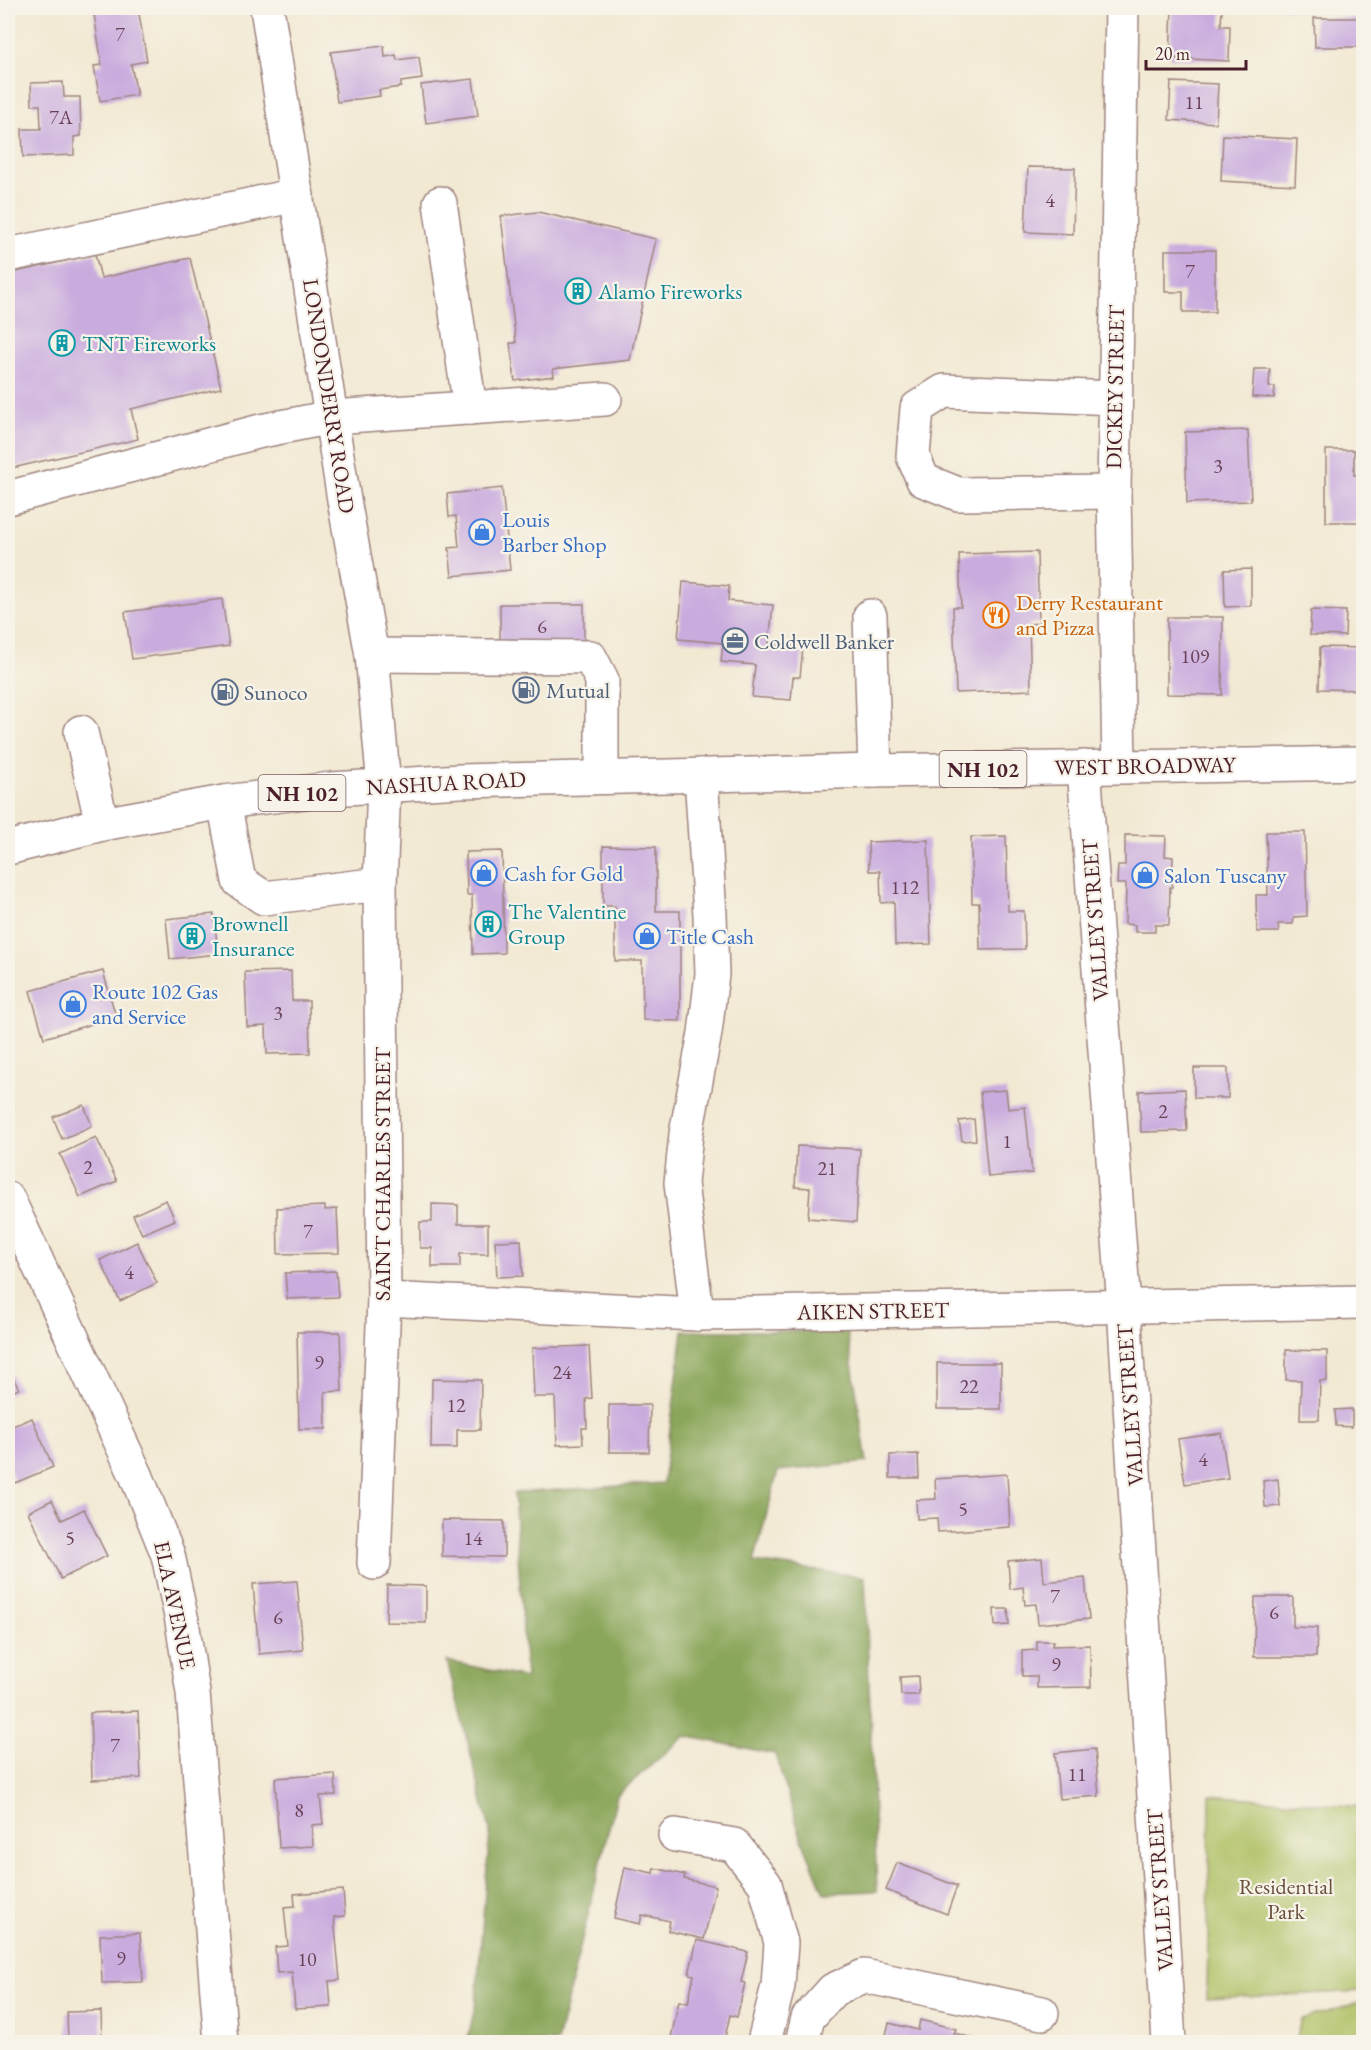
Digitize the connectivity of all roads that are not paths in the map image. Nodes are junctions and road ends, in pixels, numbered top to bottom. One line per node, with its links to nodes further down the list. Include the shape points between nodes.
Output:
1 (267, 8): 3 (street, LONDONDERRY ROAD)
2 (1122, 8): 6 (street, DICKEY STREET)
3 (297, 195): 5 (street); 9 (street, LONDONDERRY ROAD)
4 (440, 203): 8 (street)
5 (8, 255)
6 (1115, 398): 10 (street, DICKEY STREET); 10 (street, via 944,391 917,408 912,456 923,480 958,494)
7 (605, 399): 8 (street)
8 (470, 408): 9 (street)
9 (332, 417): 11 (street, via 261,431); 13 (street, LONDONDERRY ROAD)
10 (1114, 492): 16 (street, DICKEY STREET)
11 (8, 498)
12 (870, 616): 18 (street)
13 (372, 654): 20 (street, via 590,657 602,680); 21 (street, LONDONDERRY ROAD)
14 (81, 732): 23 (street)
15 (1364, 764): 16 (street, WEST BROADWAY / NH 102)
16 (1119, 766): 17 (street, WEST BROADWAY / NH 102)
17 (1084, 767): 18 (street, WEST BROADWAY / NH 102); 29 (street, VALLEY STREET)
18 (875, 771): 19 (street, WEST BROADWAY / NH 102)
19 (701, 775): 20 (street, WEST BROADWAY / NH 102); 30 (street, via 712,974 681,1183)
20 (602, 777): 21 (street, NASHUA ROAD / NH 102)
21 (384, 786): 22 (street, NASHUA ROAD / NH 102); 25 (street, SAINT CHARLES STREET)
22 (224, 802): 23 (street, NASHUA ROAD / NH 102); 25 (street, via 239,881 264,898)
23 (102, 824): 24 (street, NASHUA ROAD / NH 102)
24 (8, 848)
25 (380, 884): 27 (street, SAINT CHARLES STREET)
26 (8, 1199): 34 (street, ELA AVENUE, via 136,1475 168,1555 193,1693)
27 (384, 1299): 30 (street, AIKEN STREET); 31 (street, SAINT CHARLES STREET)
28 (1364, 1302): 29 (street, AIKEN STREET)
29 (1124, 1307): 30 (street, AIKEN STREET); 37 (street, VALLEY STREET)
30 (697, 1314)
31 (374, 1563)
32 (675, 1835): 35 (street, via 734,1845 765,1884 781,1942 778,1986)
33 (1042, 2013): 36 (street, via 864,1976 832,1990 808,2018)
34 (221, 2043)
35 (764, 2043)
36 (802, 2043)
37 (1169, 2043)

